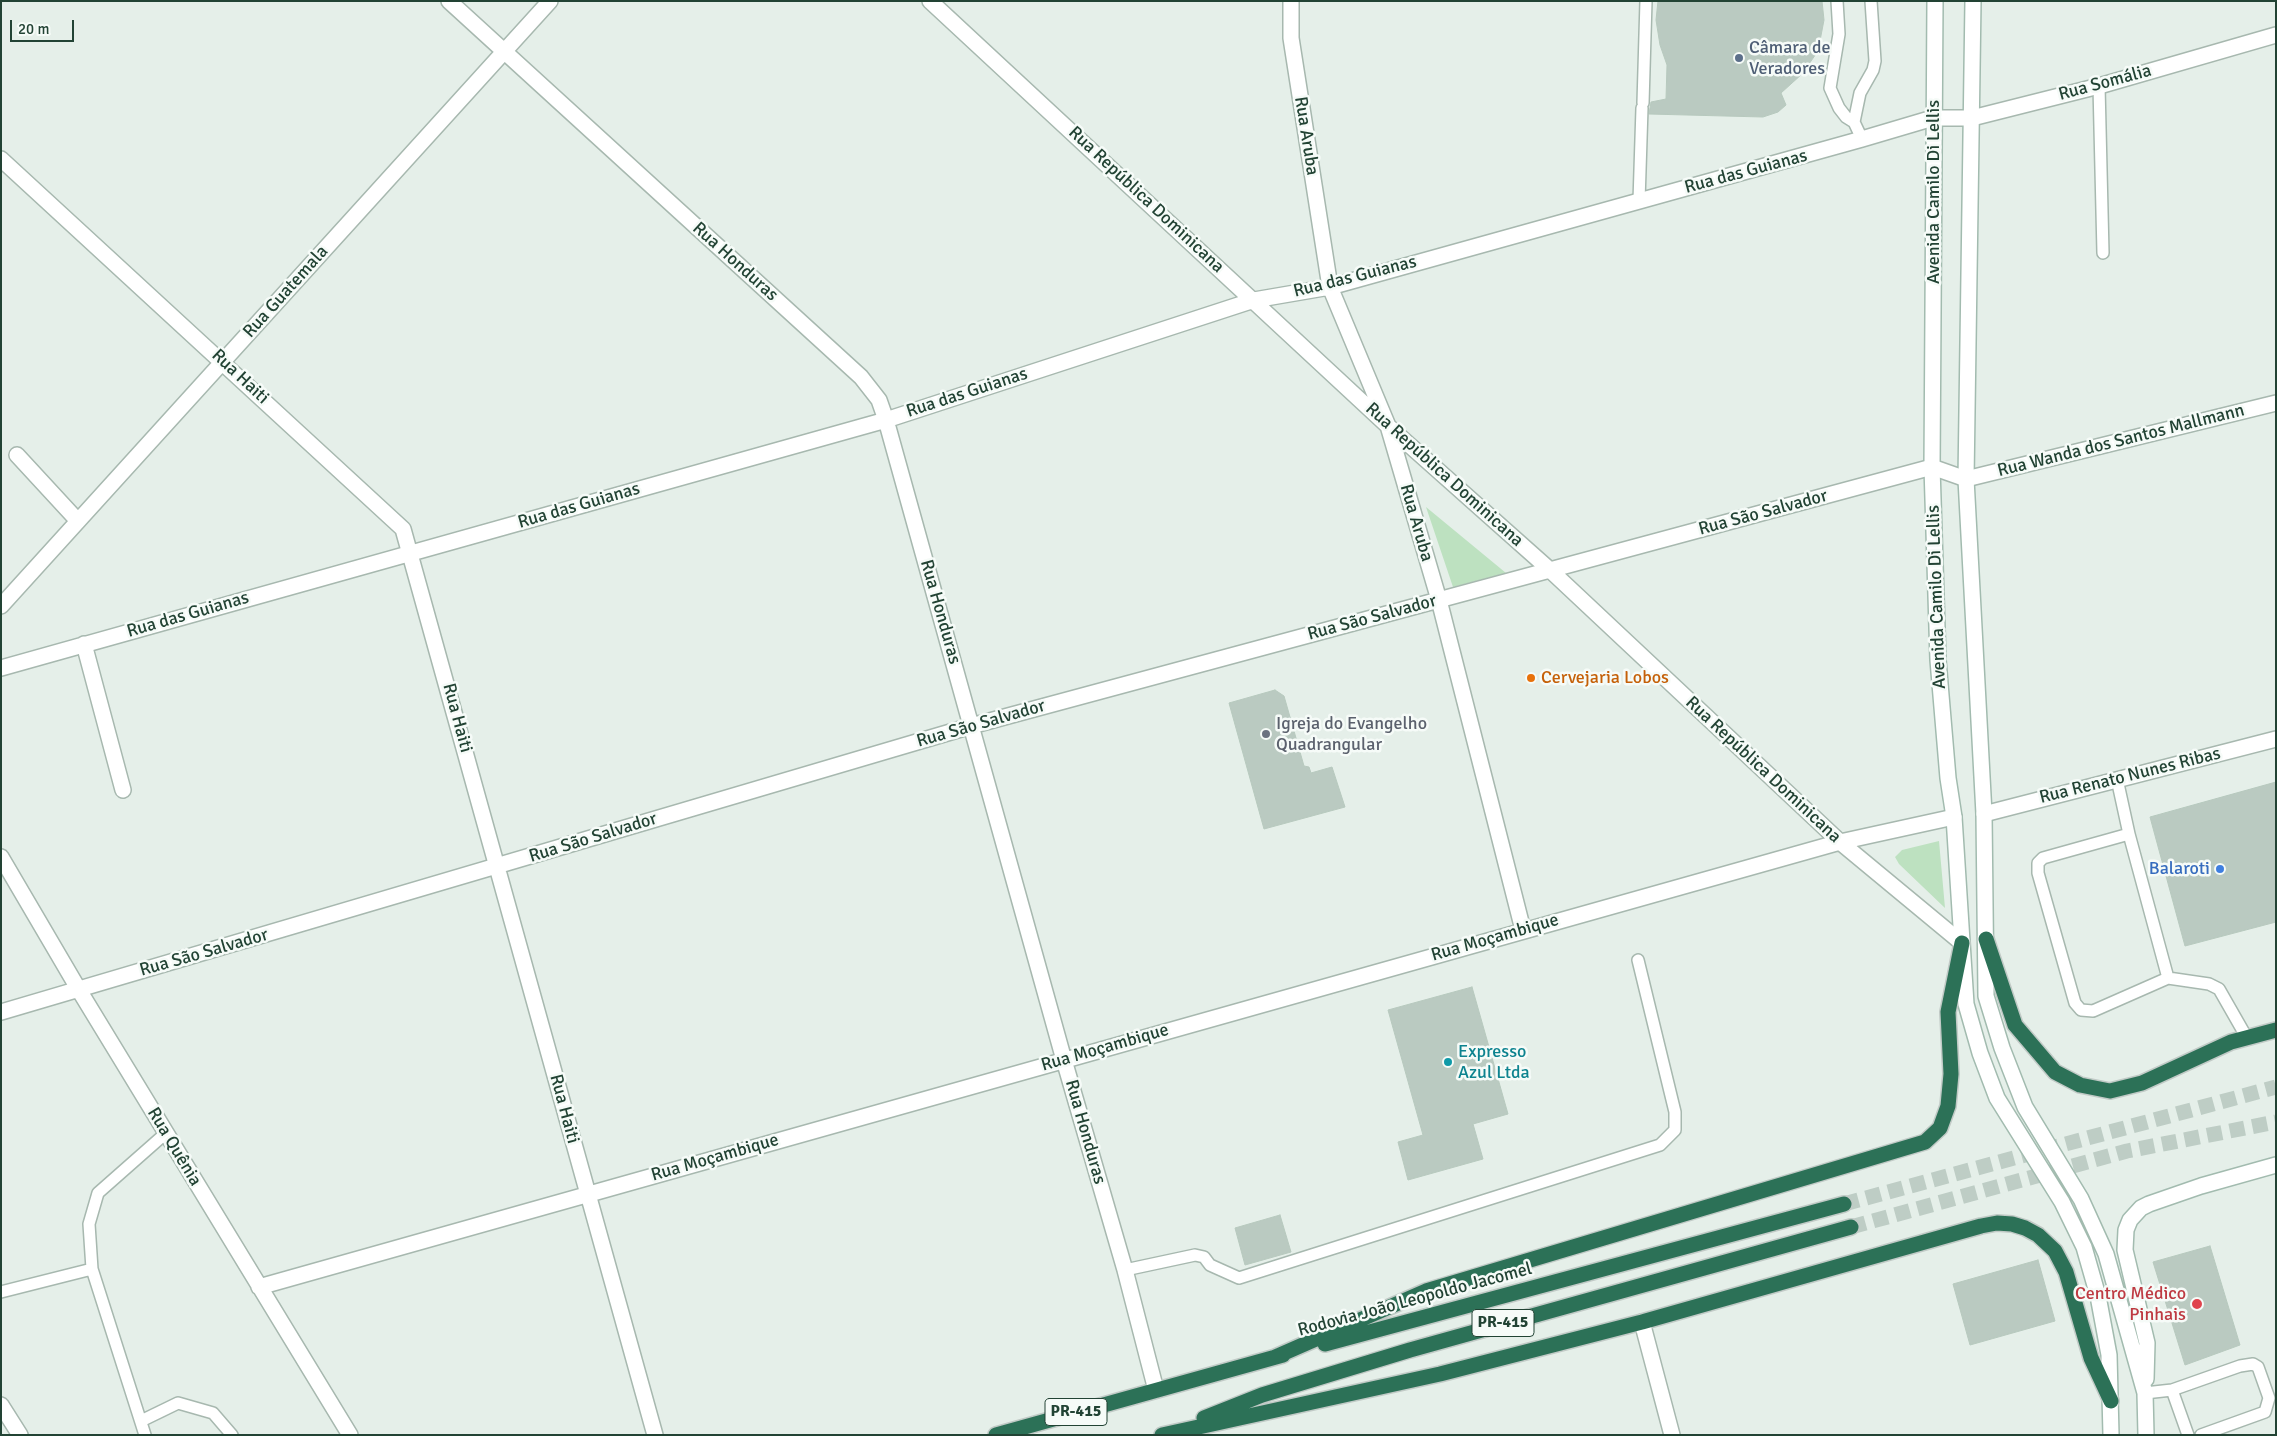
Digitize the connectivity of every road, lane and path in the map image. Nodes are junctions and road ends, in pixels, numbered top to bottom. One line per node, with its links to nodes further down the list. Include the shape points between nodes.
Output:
1 (449, 1): 11 (street, Rua Honduras)
2 (550, 1): 11 (street, Rua Guatemala)
3 (930, 1): 21 (street, Rua República Dominicana)
4 (1290, 1): 20 (street, Rua Aruba, via 1291,38)
5 (1646, 1): 18 (lane)
6 (1837, 1): 15 (lane, via 1839,34 1830,88 1839,108)
7 (1870, 1): 15 (lane, via 1875,61 1860,93)
8 (1935, 1): 13 (street, Avenida Camilo Di Lellis)
9 (1973, 1): 14 (street, Avenida Camilo Di Lellis)
10 (2276, 35): 12 (street, Rua Somália)
11 (504, 52): 22 (street, Rua Guatemala); 24 (street, Rua Honduras, via 861,377 878,400)
12 (2099, 86): 14 (street, Rua Somália); 19 (lane)
13 (1933, 118): 14 (street, Rua Somália); 16 (street, Rua das Guianas); 27 (street, Avenida Camilo Di Lellis)
14 (1972, 118): 28 (street, Avenida Camilo Di Lellis)
15 (1854, 122): 16 (lane)
16 (1862, 140): 18 (street, Rua das Guianas)
17 (1, 158): 22 (street, Rua Haiti)
18 (1639, 201): 20 (street, Rua das Guianas)
19 (2103, 253)
20 (1330, 286): 21 (street, Rua das Guianas); 25 (street, Rua Aruba)
21 (1254, 300): 24 (street, Rua das Guianas); 25 (street, Rua República Dominicana)
22 (223, 361): 29 (street, Rua Guatemala); 30 (street, Rua Haiti, via 403,529)
23 (2276, 403): 28 (street, Rua Wanda dos Santos Mallmann)
24 (886, 420): 30 (street, Rua das Guianas); 36 (street, Rua Honduras)
25 (1388, 426): 31 (street, Rua República Dominicana); 32 (street, Rua Aruba)
26 (17, 455): 29 (street)
27 (1932, 467): 28 (street); 31 (street, Rua São Salvador); 41 (street, Avenida Camilo Di Lellis, via 1938,660)
28 (1966, 479): 40 (street, Avenida Camilo Di Lellis)
29 (77, 520): 33 (street, Rua Guatemala)
30 (411, 553): 34 (street, Rua das Guianas); 45 (street, Rua Haiti)
31 (1550, 570): 32 (street, Rua São Salvador); 43 (street, Rua República Dominicana)
32 (1439, 600): 36 (street, Rua São Salvador); 46 (street, Rua Aruba)
33 (1, 606)
34 (84, 644): 35 (street, Rua das Guianas); 39 (street)
35 (1, 668)
36 (971, 726): 45 (street, Rua São Salvador); 55 (street, Rua Honduras)
37 (2276, 738): 38 (street, Rua Renato Nunes Ribas)
38 (2117, 779): 40 (street, Rua Renato Nunes Ribas); 42 (lane)
39 (123, 790)
40 (1984, 814): 47 (street, Avenida Camilo Di Lellis)
41 (1954, 817): 43 (street, Rua Moçambique); 48 (street, Avenida Camilo Di Lellis)
42 (2129, 834): 50 (lane); 50 (lane, via 2043,858 2038,863 2038,873 2075,1003 2081,1010 2093,1011)
43 (1840, 842): 46 (street, Rua Moçambique); 48 (street, Rua República Dominicana)
44 (1, 857): 51 (street, Rua Quênia)
45 (498, 867): 51 (street, Rua São Salvador); 58 (street, Rua Haiti)
46 (1523, 930): 55 (street, Rua Moçambique)
47 (1986, 939): 54 (highway, via 2015,1025 2055,1072 2080,1086 2110,1091 2142,1083 2231,1042); 69 (street, Avenida Camilo Di Lellis, via 1986,996 2002,1048 2025,1107 2082,1199 2106,1254)
48 (1962, 942): 66 (highway, via 1948,1012 1952,1074 1948,1106 1940,1128 1925,1142 1426,1291); 70 (street, Avenida Camilo Di Lellis, via 1966,1004 1997,1098 2062,1202 2084,1247 2109,1355)
49 (1638, 960): 62 (lane, via 1675,1112 1675,1130 1660,1145 1239,1278 1210,1266 1204,1257 1195,1255)
50 (2168, 978): 54 (lane, via 2210,984 2219,989)
51 (78, 990): 52 (street, Rua São Salvador); 56 (street, Rua Quênia)
52 (1, 1012)
53 (2276, 1030): 54 (highway)
54 (2248, 1038)
55 (1064, 1060): 58 (street, Rua Moçambique); 62 (street, Rua Honduras)
56 (166, 1133): 61 (lane, via 98,1193 89,1224); 63 (street, Rua Quênia)
57 (2276, 1165): 69 (street, via 2149,1204 2130,1220 2124,1240 2147,1342)
58 (587, 1195): 63 (street, Rua Moçambique); 77 (street, Rua Haiti)
59 (1844, 1204): 66 (highway, Rodovia João Leopoldo Jacomel / PR-415)
60 (1851, 1227): 79 (highway, PR-415, via 1410,1350 1262,1395)
61 (92, 1269): 64 (lane); 72 (lane)
62 (1125, 1270): 67 (street, Rua Honduras)
63 (258, 1288): 76 (street, Rua Quênia)
64 (1, 1292)
65 (1642, 1322): 70 (highway, via 1981,1226 2012,1224 2038,1235 2061,1261 2091,1358); 79 (highway, via 1440,1374); 80 (street)
66 (1275, 1357): 67 (highway, Rodovia João Leopoldo Jacomel / PR-415)
67 (1156, 1390): 78 (highway, Rodovia João Leopoldo Jacomel / PR-415)
68 (2172, 1390): 69 (lane); 83 (lane); 84 (lane, via 2240,1366 2253,1364 2258,1367 2269,1398 2265,1412)
69 (2145, 1393): 82 (street)
70 (2111, 1400): 81 (street, Avenida Camilo Di Lellis)
71 (1, 1404): 73 (street)
72 (141, 1421): 74 (lane); 75 (lane, via 178,1403 213,1413)
73 (20, 1435)
74 (146, 1435)
75 (232, 1435)
76 (350, 1435)
77 (655, 1435)
78 (996, 1435)
79 (1161, 1435)
80 (1672, 1435)
81 (2111, 1435)
82 (2146, 1435)
83 (2188, 1435)
84 (2201, 1435)

